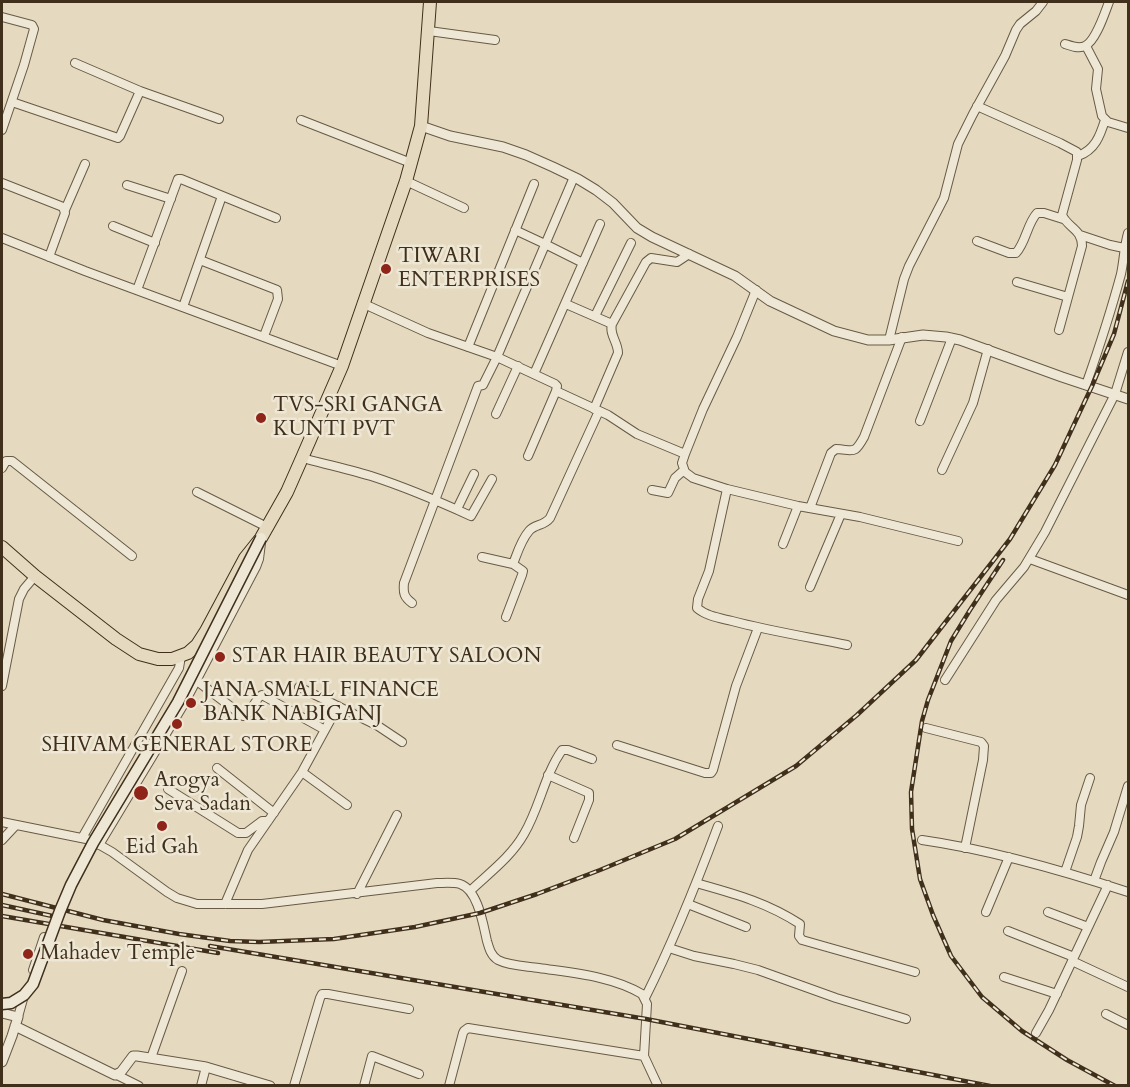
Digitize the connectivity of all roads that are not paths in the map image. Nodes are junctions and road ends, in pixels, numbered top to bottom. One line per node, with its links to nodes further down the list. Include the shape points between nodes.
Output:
1 (430, 2): 5 (main road)
2 (1043, 2): 12 (street, via 1016,30)
3 (1110, 2): 8 (street)
4 (2, 17): 11 (street, via 34,27)
5 (429, 31): 6 (street); 16 (main road)
6 (495, 40)
7 (1065, 44): 8 (street)
8 (1086, 46): 15 (street, via 1098,69 1096,89)
9 (75, 63): 10 (street)
10 (140, 91): 11 (street, via 117,138); 13 (street)
11 (12, 102): 18 (street)
12 (977, 106): 19 (street, via 1074,149); 61 (street, via 955,151 944,198 904,279)
13 (219, 119)
14 (301, 120): 20 (street)
15 (1105, 120): 17 (street); 19 (street, via 1093,146)
16 (421, 126): 20 (main road); 22 (street, via 503,147)
17 (1128, 128)
18 (2, 130)
19 (1078, 156): 32 (street)
20 (411, 163): 23 (main road)
21 (85, 164): 30 (street)
22 (574, 177): 42 (street); 44 (street, via 613,203 637,228)
23 (406, 181): 29 (street); 52 (main road)
24 (2, 183): 30 (street)
25 (534, 184): 35 (street)
26 (127, 185): 28 (street)
27 (222, 195): 28 (street, via 180,179); 31 (street); 46 (street)
28 (171, 199): 40 (street)
29 (464, 208)
30 (65, 210): 45 (street)
31 (276, 218)
32 (1063, 219): 37 (street); 39 (street, via 1037,213 1016,253)
33 (600, 224): 47 (street)
34 (113, 226): 40 (street)
35 (515, 230): 42 (street); 62 (street)
36 (1128, 233): 43 (street)
37 (1080, 235): 43 (street); 51 (street, via 1082,246)
38 (2, 238): 45 (street)
39 (977, 242)
40 (155, 243): 49 (street)
41 (631, 243): 55 (street)
42 (545, 244): 47 (street); 65 (street)
43 (1124, 248): 69 (street, via 1117,288)
44 (689, 254): 50 (street); 56 (street, via 677,262 648,260)
45 (49, 257): 49 (street)
46 (200, 260): 54 (street); 58 (street, via 278,290)
47 (583, 263): 53 (street)
48 (1017, 282): 51 (street)
49 (137, 290): 54 (street)
50 (756, 290): 61 (street, via 770,301 834,331 868,340); 76 (street)
51 (1068, 297): 57 (street)
52 (362, 303): 62 (street); 66 (main road)
53 (566, 304): 55 (street); 68 (street)
54 (183, 307): 58 (street)
55 (595, 316): 56 (street)
56 (612, 324): 73 (street, via 618,353)
57 (1059, 330)
58 (264, 336): 66 (street)
59 (902, 338): 60 (street); 61 (street); 89 (street, via 859,447 831,453)
60 (952, 338): 63 (street); 75 (street)
61 (889, 340)
62 (468, 347): 65 (street)
63 (988, 349): 69 (street); 81 (street, via 970,410)
64 (1128, 352): 71 (street)
65 (497, 357): 67 (street); 87 (street, via 483,385 478,386)
66 (342, 366): 78 (main road)
67 (518, 366): 68 (street); 74 (street)
68 (534, 374): 70 (street, via 555,384)
69 (1086, 384): 71 (street)
70 (556, 391): 73 (street); 77 (street)
71 (1111, 393): 72 (street); 98 (street)
72 (1128, 399)
73 (597, 410): 76 (street, via 637,434); 99 (street, via 550,518 527,533)
74 (496, 414)
75 (920, 421)
76 (685, 454): 80 (street)
77 (528, 456)
78 (302, 458): 87 (street, via 368,475); 92 (main road)
79 (2, 468): 96 (street, via 6,461 12,461)
80 (684, 470): 84 (street); 85 (street, via 668,493)
81 (942, 470)
82 (474, 474): 90 (street)
83 (492, 480): 90 (street, via 471,516)
84 (727, 489): 88 (street); 105 (street, via 709,570 696,608)
85 (652, 490)
86 (197, 492): 92 (street)
87 (435, 500): 90 (street); 103 (street, via 404,583 404,594)
88 (798, 506): 89 (street); 94 (street)
89 (810, 508): 91 (street)
90 (457, 509)
91 (841, 514): 93 (street); 101 (street)
92 (264, 532): 107 (main road, via 245,558 197,645); 109 (street, via 256,567); 161 (main road, bridge, via 178,702 71,885 33,984 24,995)
93 (958, 541)
94 (783, 544)
95 (2, 547): 100 (main road)
96 (132, 556)
97 (482, 557): 99 (street)
98 (1030, 559): 102 (street); 108 (street, via 996,600)
99 (513, 564): 104 (street, via 523,572)
100 (35, 576): 107 (main road, via 128,648 158,659); 110 (street, via 19,599)
101 (810, 586)
102 (1128, 595)
103 (412, 603)
104 (506, 616)
105 (758, 628): 106 (street); 116 (street, via 736,686 711,773)
106 (847, 645)
107 (181, 656): 131 (street, via 179,668)
108 (945, 680)
109 (196, 681): 114 (street, via 243,716 262,695); 135 (street)
110 (2, 686)
111 (299, 687): 112 (street)
112 (338, 706): 114 (street); 115 (street)
113 (926, 728): 136 (street, via 984,746)
114 (325, 730): 119 (street)
115 (402, 742)
116 (617, 745)
117 (592, 759): 120 (street, via 564,749)
118 (217, 768): 125 (street)
119 (302, 772): 124 (street); 125 (street)
120 (548, 775): 132 (street, via 589,793); 142 (street, via 515,848)
121 (1090, 778): 138 (street)
122 (1128, 786): 139 (street)
123 (168, 789): 127 (street, via 238,832 246,833)
124 (347, 805)
125 (274, 813): 127 (street)
126 (397, 815): 144 (street)
127 (268, 821): 145 (street, via 248,850)
128 (2, 822): 129 (street)
129 (16, 825): 131 (street); 133 (street)
130 (718, 826): 140 (street)
131 (82, 838): 135 (street)
132 (574, 838)
133 (2, 840)
134 (922, 840): 136 (street)
135 (99, 845): 145 (street, via 177,898 197,904)
136 (965, 848): 137 (street)
137 (1009, 856): 138 (street); 147 (street)
138 (1065, 872): 139 (street)
139 (1094, 881): 141 (street)
140 (696, 883): 146 (street); 156 (street, via 767,906 800,924 802,940)
141 (1108, 885): 143 (street); 150 (street)
142 (470, 891): 144 (street, via 449,883); 160 (street, via 496,959 611,981 634,989)
143 (1128, 892)
144 (357, 894): 145 (street)
145 (225, 904)
146 (688, 904): 149 (street); 153 (street)
147 (986, 912)
148 (1048, 912): 150 (street)
149 (746, 927)
150 (1088, 927): 154 (street)
151 (1008, 931): 154 (street)
152 (44, 937): 166 (street)
153 (669, 948): 160 (street); 165 (street, via 758,970)
154 (1073, 959): 158 (street); 159 (street)
155 (182, 971): 170 (street)
156 (915, 972)
157 (1004, 977): 159 (street)
158 (1128, 986)
159 (1057, 994): 168 (street)
160 (645, 998): 169 (street)
161 (2, 1004)
162 (409, 1009): 178 (street, via 322,994)
163 (2, 1013): 166 (street)
164 (1106, 1014): 167 (street)
165 (906, 1019)
166 (16, 1021): 171 (street); 174 (street, via 86,1062)
167 (1128, 1025)
168 (1036, 1033)
169 (644, 1056): 180 (street, via 468,1028 463,1033); 181 (street)
170 (151, 1058): 172 (street); 174 (street, via 133,1056)
171 (2, 1062)
172 (206, 1067): 176 (street); 177 (street)
173 (419, 1074): 179 (street, via 372,1056)
174 (117, 1075): 175 (street)
175 (140, 1086)
176 (201, 1086)
177 (270, 1086)
178 (294, 1086)
179 (364, 1086)
180 (449, 1086)
181 (658, 1086)

